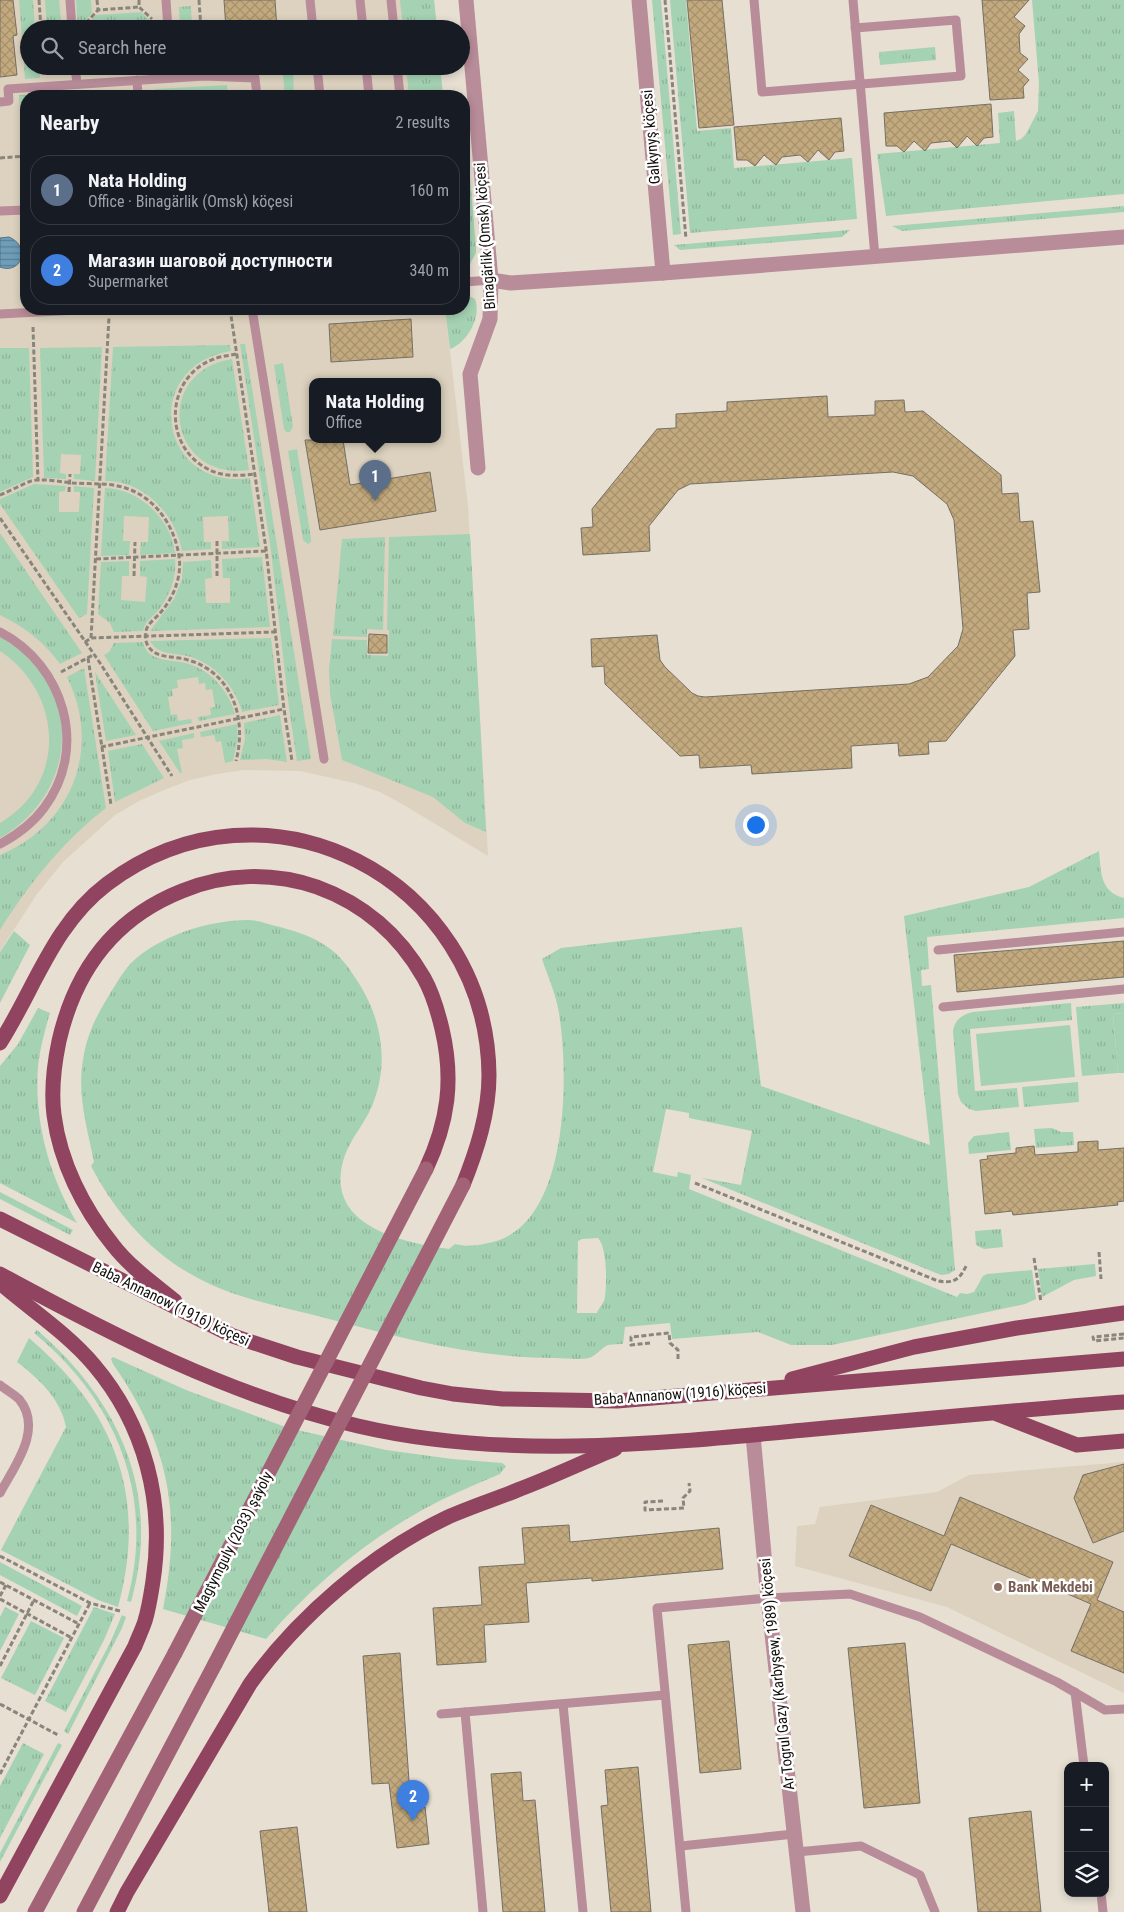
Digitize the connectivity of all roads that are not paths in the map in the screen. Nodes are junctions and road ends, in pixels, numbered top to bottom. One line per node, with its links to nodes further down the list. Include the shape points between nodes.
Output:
1 (70, 0): 10 (lane)
2 (166, 0): 11 (lane)
3 (310, 0): 12 (lane)
4 (360, 0): 13 (lane)
5 (391, 0): 14 (lane)
6 (466, 0): 15 (street, Binagärlik (Omsk) köçesi)
7 (639, 0): 38 (street, Galkynyş köçesi)
8 (754, 0): 26 (lane, via 762,92)
9 (853, 0): 16 (lane)
10 (71, 20)
11 (167, 20)
12 (312, 20)
13 (362, 20)
14 (393, 20)
15 (468, 20)
16 (856, 28): 26 (lane); 26 (lane, via 956,20 961,76)
17 (470, 45): 39 (street, Binagärlik (Omsk) köçesi)
18 (76, 75): 25 (lane)
19 (171, 75): 23 (lane)
20 (318, 75): 29 (lane)
21 (367, 75): 30 (lane)
22 (398, 75): 31 (lane)
23 (171, 78): 24 (lane); 28 (lane, via 255,78)
24 (137, 80): 25 (lane); 27 (lane)
25 (77, 84): 32 (lane, via 8,89 9,101)
26 (860, 84): 37 (lane)
27 (138, 90)
28 (256, 90)
29 (319, 90)
30 (368, 90)
31 (399, 90)
32 (0, 102)
33 (0, 207): 35 (lane)
34 (20, 210): 35 (lane)
35 (0, 211)
36 (1124, 237): 37 (street)
37 (875, 257): 38 (street)
38 (662, 273): 39 (street, via 511,283)
39 (491, 280): 40 (lane); 44 (street, Binagärlik (Omsk) köçesi, via 490,319 470,374)
40 (470, 282)
41 (20, 313): 42 (lane)
42 (0, 314)
43 (253, 315): 46 (lane)
44 (478, 468)
45 (0, 632): 47 (lane, via 34,656 50,678 64,710 67,730 63,770 55,790 31,823)
46 (324, 759)
47 (0, 844)
48 (1124, 932): 49 (lane)
49 (938, 950)
50 (1124, 989): 51 (lane)
51 (943, 1007)
52 (0, 1043): 81 (main road, bridge, via 50,949 66,927 90,900 123,874 157,855 180,847 218,839 279,837 318,844 356,859 408,894 438,926 452,946 477,999 484,1027 489,1076 482,1130 462,1185)
53 (0, 1219): 57 (main road, Baba Annanow (1916) köçesi)
54 (0, 1274): 65 (main road, via 169,1360 296,1409 359,1426 450,1441)
55 (0, 1283): 78 (main road, via 60,1331 115,1392 130,1418 148,1464 156,1539 147,1614 135,1646)
56 (1124, 1313): 60 (main road, via 914,1347)
57 (197, 1320): 60 (main road, Baba Annanow (1916) köçesi, via 275,1351 396,1383 453,1394 617,1401); 80 (main road, Magtymguly (2033) şaýoly, bridge, via 133,1267 113,1246 68,1168 54,1116 54,1073 64,1022 72,999 97,953 110,938 156,901 192,886 235,877 273,877 309,884 369,914 387,929 404,948 429,988 448,1055 445,1120 426,1169 175,1653)
58 (1124, 1359): 60 (main road, Baba Annanow (1916) köçesi)
59 (0, 1385): 66 (lane, via 24,1406 29,1435)
60 (752, 1389)
61 (1124, 1402): 62 (main road)
62 (994, 1412): 63 (main road); 64 (main road, via 1077,1445)
63 (753, 1435): 65 (main road); 67 (street, Ar Togrul Gazy (Karbyşew, 1989) köçesi)
64 (1124, 1441)
65 (620, 1446): 82 (main road, via 446,1518 398,1545 319,1606 271,1655 250,1684)
66 (0, 1493)
67 (768, 1598): 68 (lane, via 850,1594 920,1617); 69 (lane, via 657,1608); 75 (street, Ar Togrul Gazy (Karbyşew, 1989) köçesi)
68 (1074, 1692): 71 (lane, via 1105,1710); 74 (lane)
69 (665, 1695): 70 (lane); 76 (lane)
70 (563, 1704): 72 (lane); 84 (lane)
71 (1124, 1709)
72 (465, 1712): 73 (lane); 83 (lane)
73 (441, 1714)
74 (1083, 1762)
75 (794, 1834): 76 (lane); 77 (street, Ar Togrul Gazy (Karbyşew, 1989) köçesi)
76 (681, 1846): 85 (lane)
77 (796, 1852): 86 (street, Ar Togrul Gazy (Karbyşew, 1989) köçesi); 87 (lane, via 861,1846 920,1875)
78 (0, 1896)
79 (1101, 1897): 88 (lane)
80 (35, 1912)
81 (84, 1912)
82 (117, 1912)
83 (483, 1912)
84 (583, 1912)
85 (686, 1912)
86 (803, 1912)
87 (935, 1912)
88 (1103, 1912)

